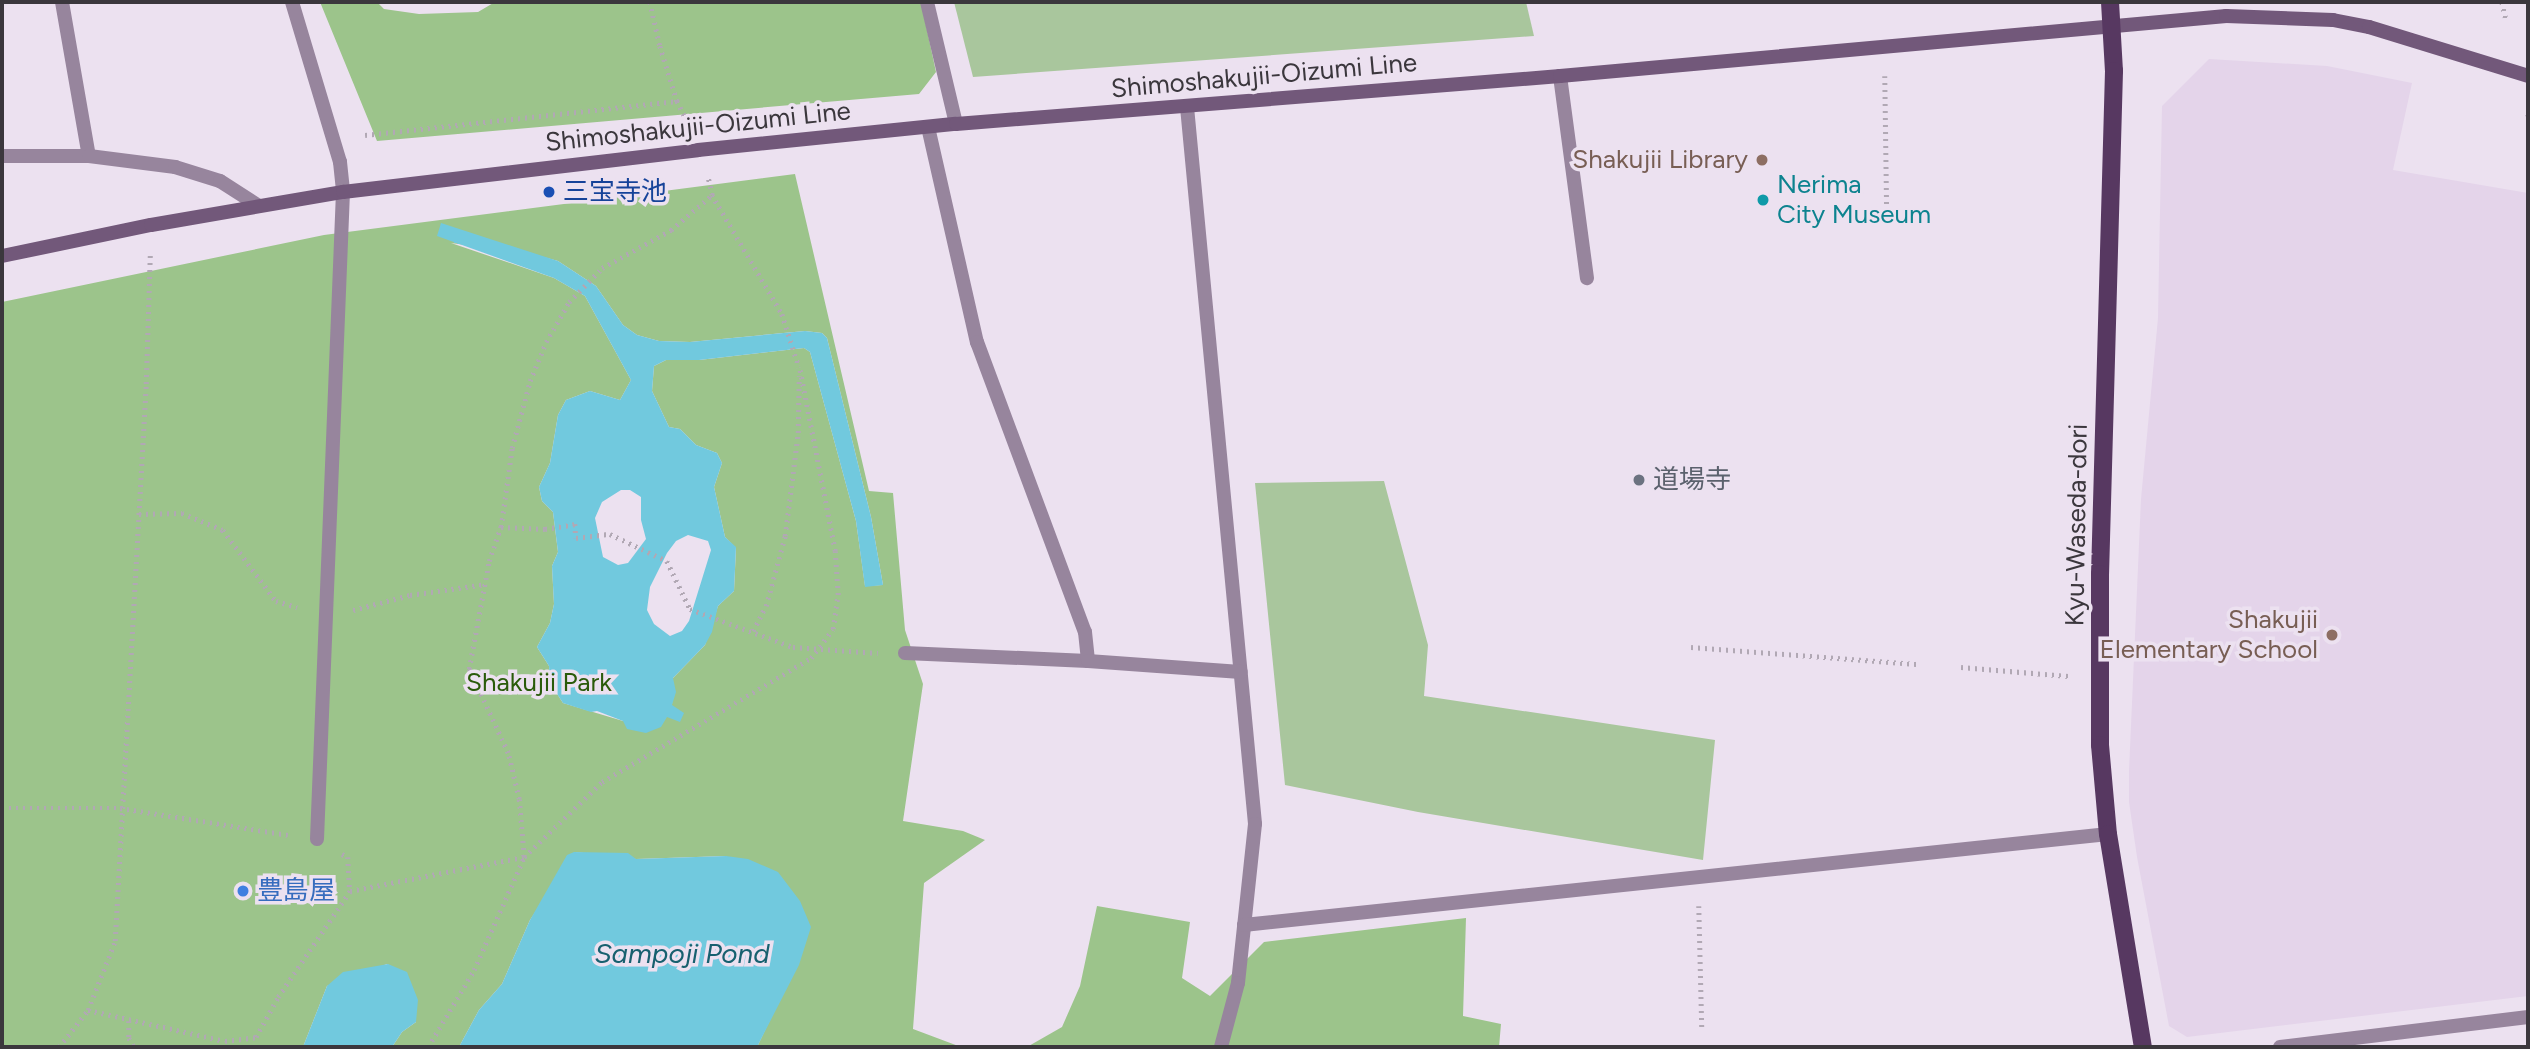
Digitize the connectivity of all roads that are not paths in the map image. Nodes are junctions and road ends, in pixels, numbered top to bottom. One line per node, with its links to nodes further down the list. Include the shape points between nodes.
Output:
1 (62, 2): 12 (street)
2 (292, 2): 13 (street, via 340,162)
3 (927, 2): 9 (street)
4 (2110, 2): 5 (main road, Kyu-Waseda-dori)
5 (2113, 27): 6 (main road, Shimoshakujii-Oizumi Line); 7 (main road, Shimoshakujii-Oizumi Line, via 2226,16 2333,20 2422,41); 20 (main road, Kyu-Waseda-dori, via 2100,574 2101,745)
6 (1560, 76): 8 (main road, Shimoshakujii-Oizumi Line); 16 (street)
7 (2528, 76)
8 (1187, 107): 9 (main road, Shimoshakujii-Oizumi Line); 19 (street)
9 (956, 124): 10 (main road, Shimoshakujii-Oizumi Line)
10 (928, 127): 13 (main road, Shimoshakujii-Oizumi Line); 18 (street, via 977,342 1085,632)
11 (2, 156): 12 (street)
12 (89, 156): 14 (street, via 175,167 220,181)
13 (343, 192): 14 (main road, Shimoshakujii-Oizumi Line); 21 (street)
14 (259, 206): 15 (main road, Shimoshakujii-Oizumi Line)
15 (2, 256)
16 (1587, 278)
17 (905, 653): 18 (street)
18 (1087, 661): 19 (street)
19 (1241, 672): 22 (street, via 1255,824)
20 (2108, 834): 22 (street); 25 (main road, Kyu-Waseda-dori)
21 (317, 839)
22 (1244, 925): 24 (street, via 1238,983)
23 (2528, 1017): 26 (street)
24 (1221, 1047)
25 (2143, 1047)
26 (2280, 1047)

